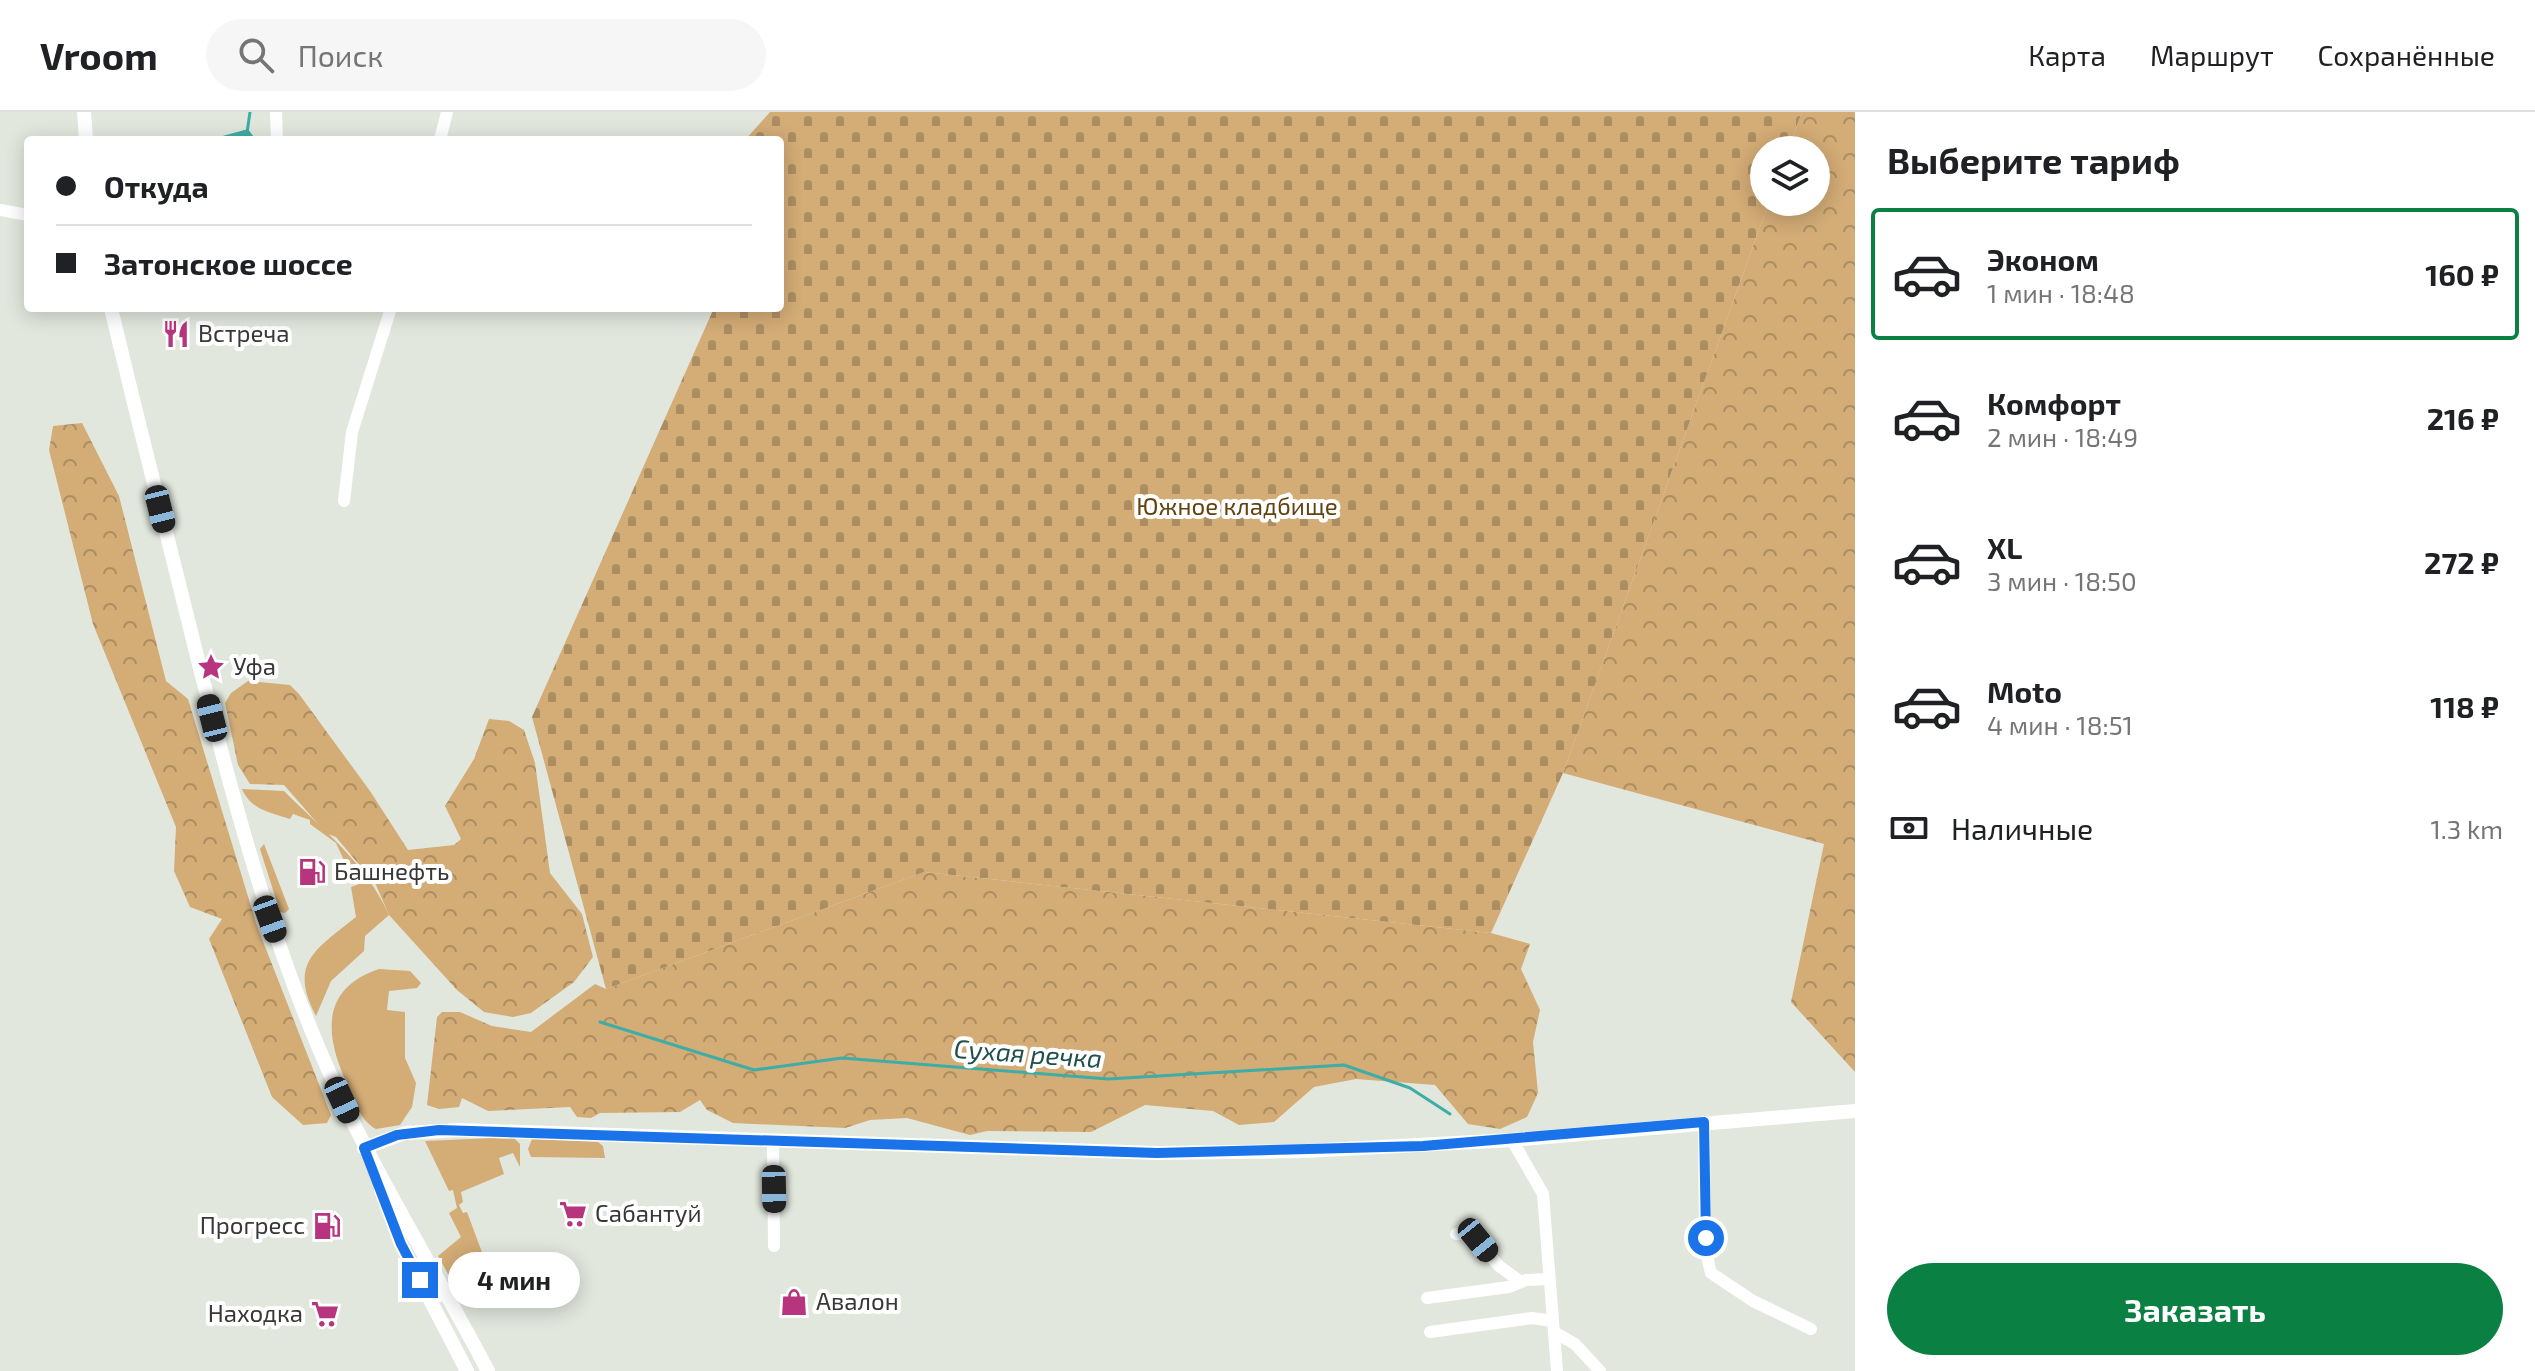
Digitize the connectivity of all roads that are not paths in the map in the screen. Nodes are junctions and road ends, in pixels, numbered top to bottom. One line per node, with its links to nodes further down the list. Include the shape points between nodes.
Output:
1 (84, 112): 4 (main road)
2 (276, 112): 5 (street)
3 (447, 112): 6 (street)
4 (86, 136)
5 (277, 136)
6 (441, 136)
7 (0, 210): 8 (street)
8 (24, 214)
9 (112, 312): 16 (main road, via 243,837 320,1050)
10 (390, 312): 11 (street, via 352,432)
11 (344, 501)
12 (1855, 1111): 13 (main road)
13 (1704, 1122): 14 (main road); 23 (street, via 1705,1248 1711,1273)
14 (1512, 1140): 15 (main road, via 1157,1153); 19 (street, via 1543,1194)
15 (773, 1142): 16 (main road, via 449,1130 405,1133); 18 (street)
16 (366, 1152): 25 (main road, via 401,1244); 26 (main road)
17 (1456, 1234): 20 (street, via 1471,1234)
18 (774, 1246)
19 (1549, 1279): 20 (street); 22 (street)
20 (1521, 1282): 21 (street)
21 (1427, 1298)
22 (1553, 1326): 24 (street, via 1532,1318); 27 (street); 28 (street)
23 (1811, 1329)
24 (1430, 1332)
25 (467, 1371)
26 (488, 1371)
27 (1557, 1371)
28 (1600, 1371)

